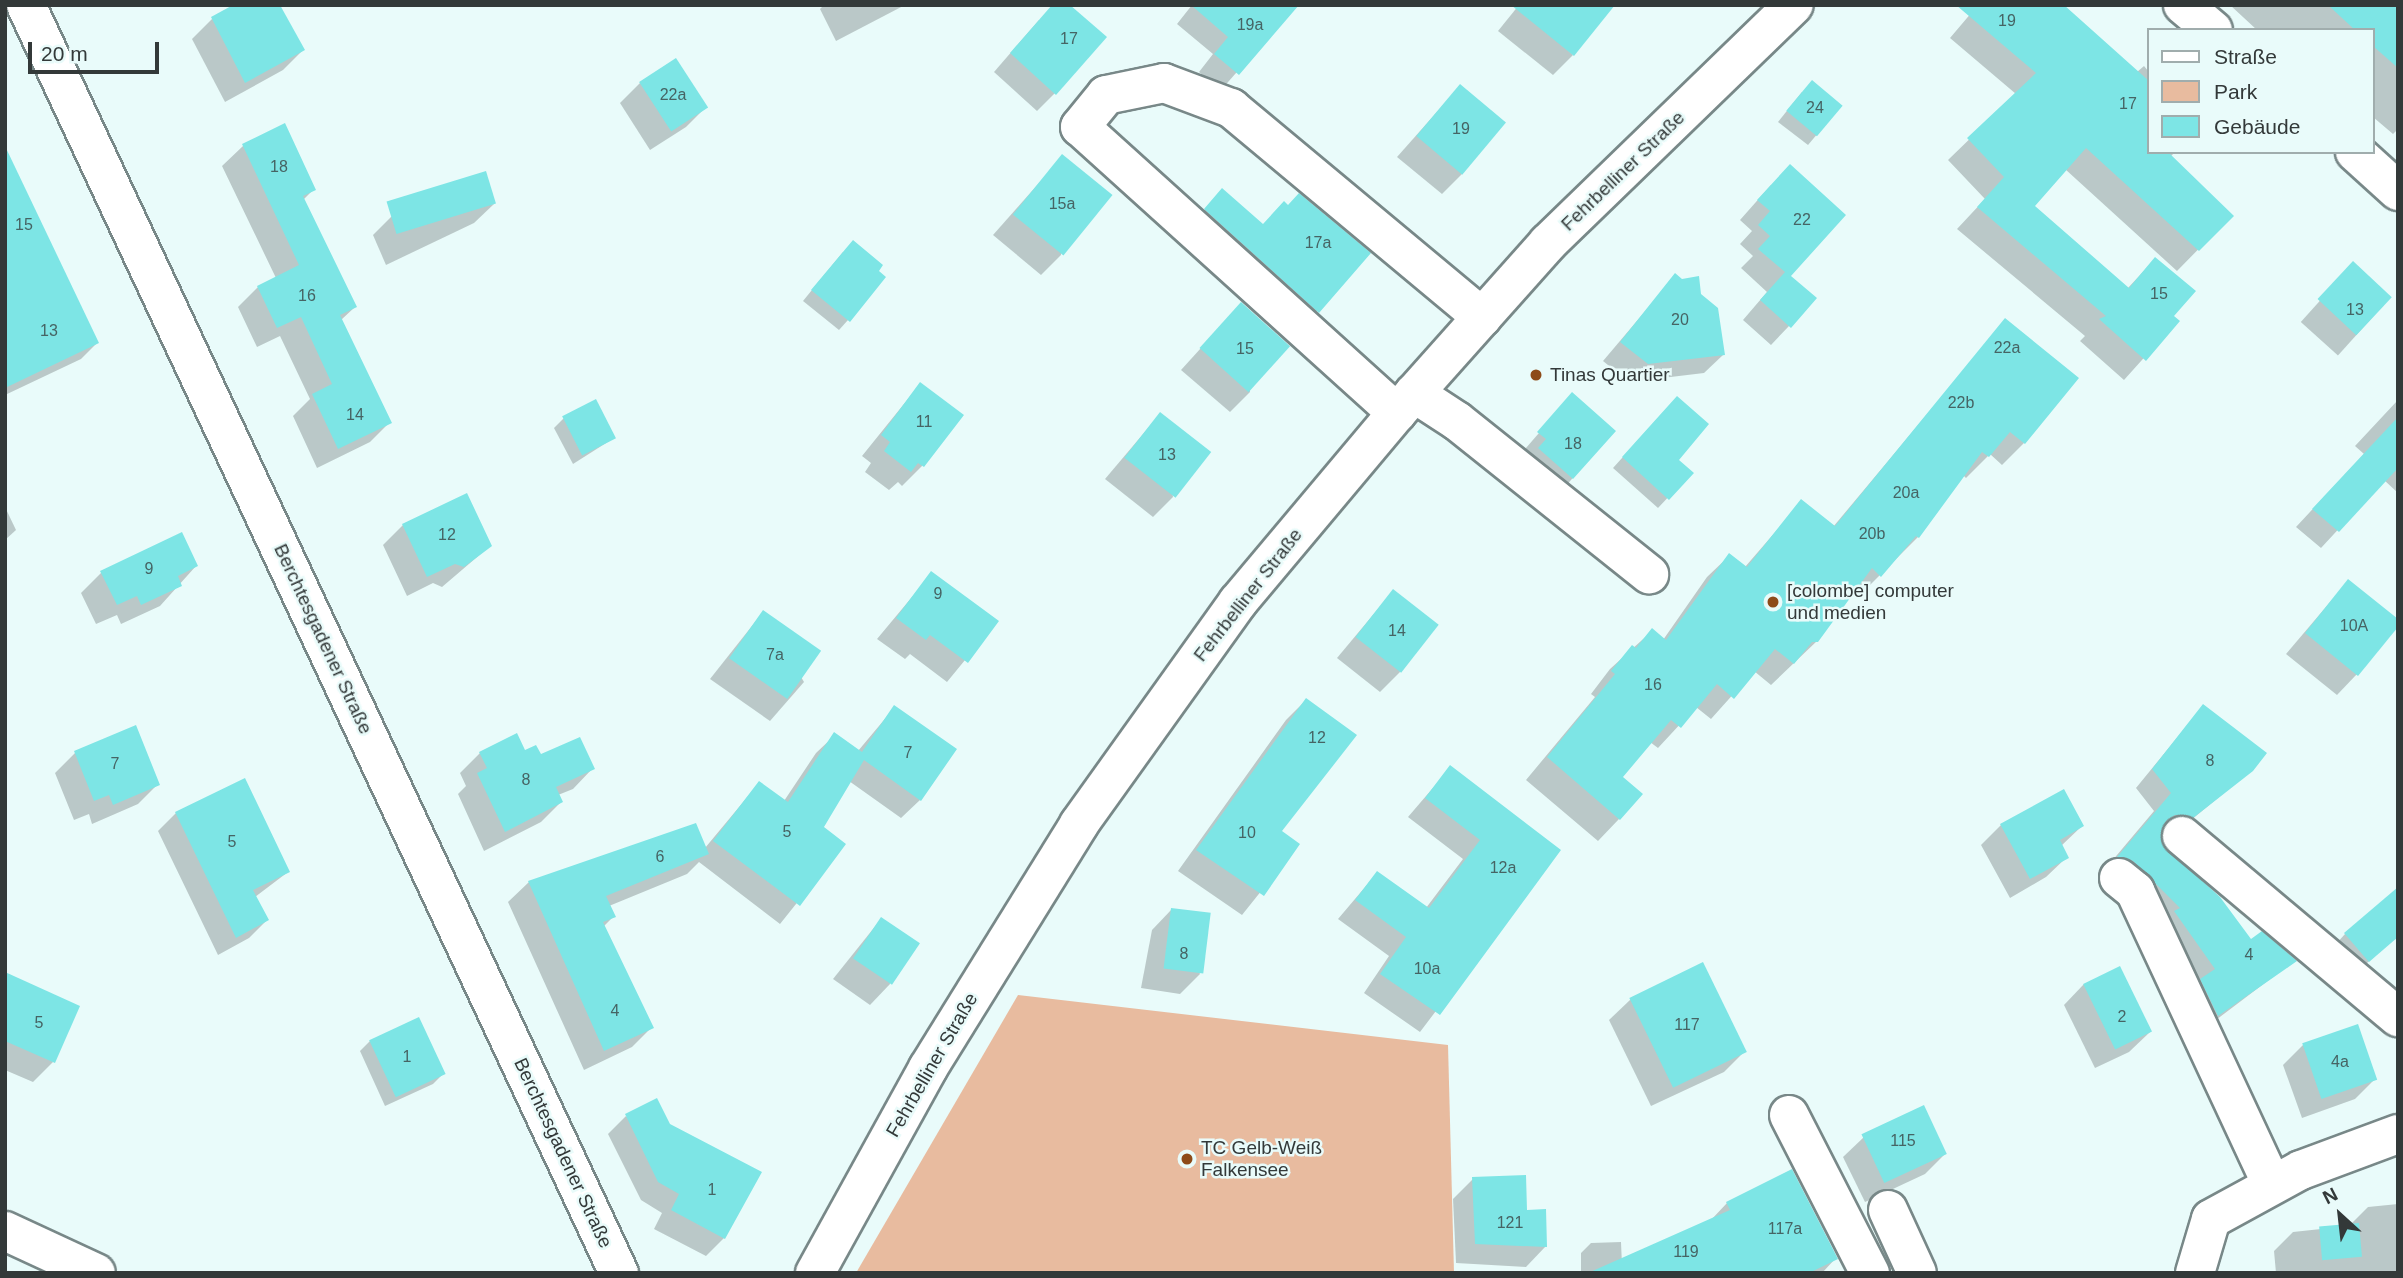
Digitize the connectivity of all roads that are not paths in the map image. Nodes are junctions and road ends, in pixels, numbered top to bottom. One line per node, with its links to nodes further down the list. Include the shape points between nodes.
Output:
1 (26, 5): 19 (street, Berchtesgadener Straße)
2 (1794, 5): 7 (street, Fehrbelliner Straße, via 1548,243)
3 (2183, 5): 4 (street)
4 (2211, 28)
5 (2356, 154): 6 (street)
6 (2398, 191)
7 (1482, 317): 8 (street, Fehrbelliner Straße); 8 (street, via 1231,108 1164,83 1106,95 1080,127)
8 (1404, 405): 9 (street); 20 (street, Fehrbelliner Straße, via 1238,602 1079,824 928,1069)
9 (1634, 578)
10 (2182, 836): 12 (street)
11 (2119, 878): 15 (street, via 2135,891)
12 (2398, 1017)
13 (1789, 1115): 21 (street)
14 (2398, 1135): 15 (street)
15 (2272, 1185): 23 (street, via 2211,1219)
16 (1888, 1210): 22 (street)
17 (5, 1231): 18 (street)
18 (96, 1273)
19 (619, 1273)
20 (816, 1273)
21 (1870, 1273)
22 (1917, 1273)
23 (2195, 1273)

